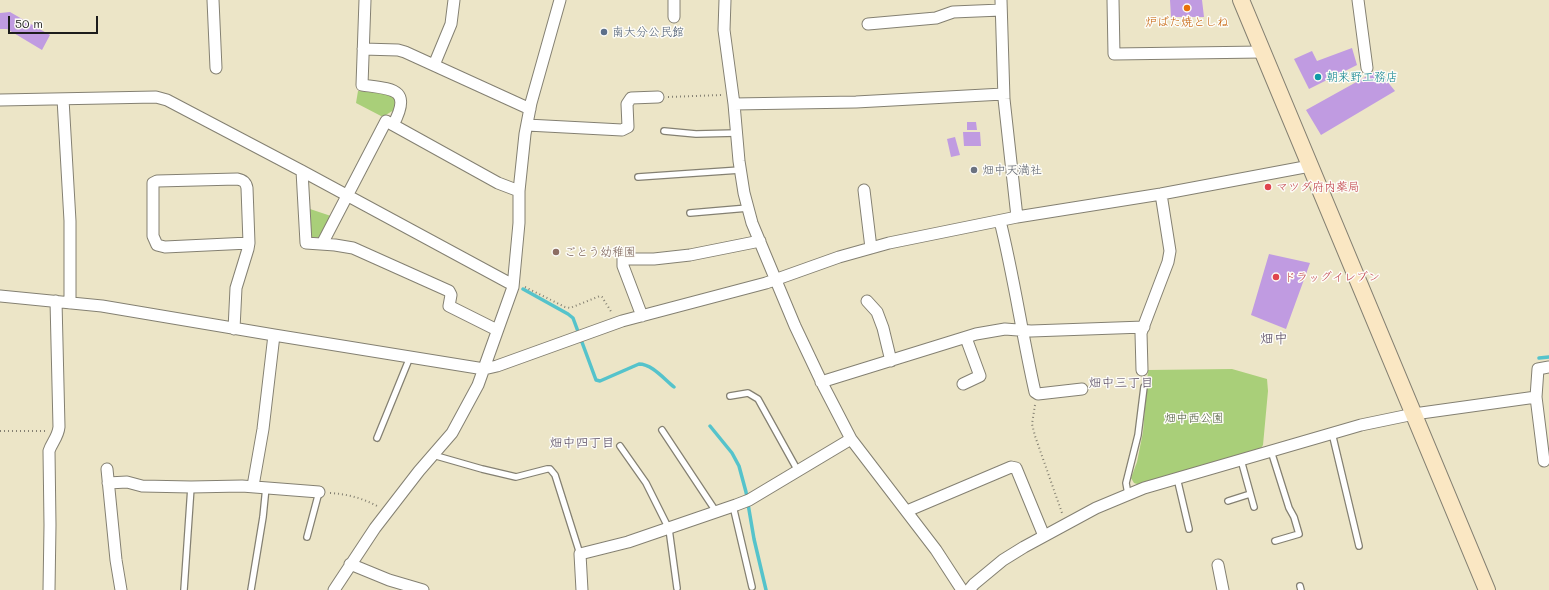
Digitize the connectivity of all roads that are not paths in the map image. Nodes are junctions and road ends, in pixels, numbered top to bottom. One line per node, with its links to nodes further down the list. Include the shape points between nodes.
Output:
1 (213, 0): 16 (street)
2 (365, 0): 13 (street)
3 (454, 0): 15 (street, via 451,24)
4 (560, 0): 23 (street)
5 (674, 0): 11 (street)
6 (725, 0): 21 (street, via 724,30)
7 (1113, 0): 14 (street, via 1114,54)
8 (1241, 0): 14 (street)
9 (1358, 0): 17 (street)
10 (1001, 5): 12 (street, via 953,12 936,18); 18 (street)
11 (674, 17)
12 (868, 24)
13 (363, 49): 15 (street, via 398,50); 24 (street, via 362,84 391,89 401,99 401,111)
14 (1262, 52): 28 (street)
15 (434, 65): 23 (street)
16 (216, 68)
17 (1367, 68)
18 (1003, 94): 21 (street, via 856,102); 38 (street)
19 (658, 97): 25 (street, via 631,98 627,104 628,127 622,130)
20 (63, 99): 22 (street); 30 (street, via 156,97 167,100); 49 (street, via 70,221)
21 (733, 99): 27 (street)
22 (0, 100)
23 (530, 109): 25 (street)
24 (394, 125): 33 (street, via 498,184); 35 (street, via 386,121)
25 (527, 125): 33 (street)
26 (664, 131): 27 (lane, via 696,134)
27 (737, 133): 29 (street)
28 (1310, 166): 34 (street); 68 (street)
29 (740, 170): 31 (lane); 36 (street)
30 (302, 171): 35 (street); 42 (street, via 306,243)
31 (638, 177)
32 (864, 190): 43 (street)
33 (519, 191): 45 (street, via 519,223)
34 (1161, 194): 38 (street); 51 (street, via 1170,251)
35 (347, 195): 42 (street); 45 (street)
36 (748, 208): 37 (lane); 40 (street)
37 (690, 213)
38 (1017, 217): 39 (street)
39 (1000, 220): 43 (street); 54 (street)
40 (760, 241): 44 (street); 50 (street, via 690,255 624,259 623,266)
41 (249, 243): 41 (street, via 245,181 230,179 153,183 153,236 157,245 165,247); 52 (street, via 236,288)
42 (322, 244): 53 (street, via 353,248 448,291 451,295 451,307)
43 (871, 248): 44 (street)
44 (776, 279): 50 (street); 62 (street)
45 (513, 282): 53 (street)
46 (0, 296): 47 (street)
47 (56, 301): 49 (street); 104 (street, via 59,432 49,451)
48 (867, 301): 58 (street, via 877,312 881,322)
49 (70, 303): 52 (street, via 102,306)
50 (642, 316): 59 (street)
51 (1144, 327): 54 (street); 61 (street, via 1141,339)
52 (234, 329): 55 (street)
53 (497, 330): 59 (street)
54 (1022, 330): 56 (street, via 1005,330); 65 (street, via 1035,392 1038,394)
55 (274, 336): 57 (street); 82 (street, via 263,429)
56 (966, 338): 58 (street); 63 (street, via 980,376)
57 (410, 357): 59 (street); 71 (lane)
58 (891, 361): 62 (street)
59 (484, 368): 75 (street, via 459,421)
60 (1549, 368): 67 (street, via 1538,369)
61 (1142, 370)
62 (821, 382): 72 (street)
63 (963, 384)
64 (1144, 387): 86 (lane, via 1138,435 1126,484)
65 (1082, 389)
66 (730, 396): 79 (lane, via 748,393 758,399)
67 (1536, 397): 68 (street); 77 (street)
68 (1414, 414): 70 (street); 114 (street)
69 (662, 430): 92 (lane)
70 (1332, 433): 74 (street); 98 (lane)
71 (377, 438)
72 (851, 439): 79 (street); 91 (street)
73 (620, 446): 93 (lane, via 646,483)
74 (1272, 451): 76 (street); 97 (lane, via 1299,534)
75 (433, 455): 99 (lane, via 516,478 550,470 555,476); 100 (street, via 387,512)
76 (1241, 460): 80 (street); 87 (lane)
77 (1544, 461)
78 (107, 469): 81 (street)
79 (798, 471): 89 (street, via 749,500)
80 (1177, 478): 86 (street); 94 (lane)
81 (108, 483): 83 (street); 105 (street)
82 (253, 486): 83 (street); 84 (street)
83 (191, 487): 106 (lane)
84 (266, 487): 85 (street); 107 (lane)
85 (319, 492): 96 (lane)
86 (1128, 494): 95 (street)
87 (1250, 494): 88 (lane); 90 (lane)
88 (1228, 501)
89 (733, 506): 92 (street); 102 (lane)
90 (1254, 506)
91 (907, 511): 95 (street, via 1010,467 1016,468); 111 (street)
92 (717, 513): 93 (street)
93 (669, 529): 99 (street); 103 (lane)
94 (1190, 529)
95 (1044, 536): 112 (street, via 1003,560)
96 (307, 537)
97 (1275, 541)
98 (1359, 546)
99 (580, 554): 110 (street)
100 (350, 564): 108 (street); 109 (street)
101 (1218, 565): 113 (street)
102 (752, 587)
103 (677, 588)
104 (49, 590)
105 (121, 590)
106 (184, 590)
107 (251, 590)
108 (334, 590)
109 (419, 590)
110 (582, 590)
111 (962, 590)
112 (969, 590)
113 (1223, 590)
114 (1487, 590)

